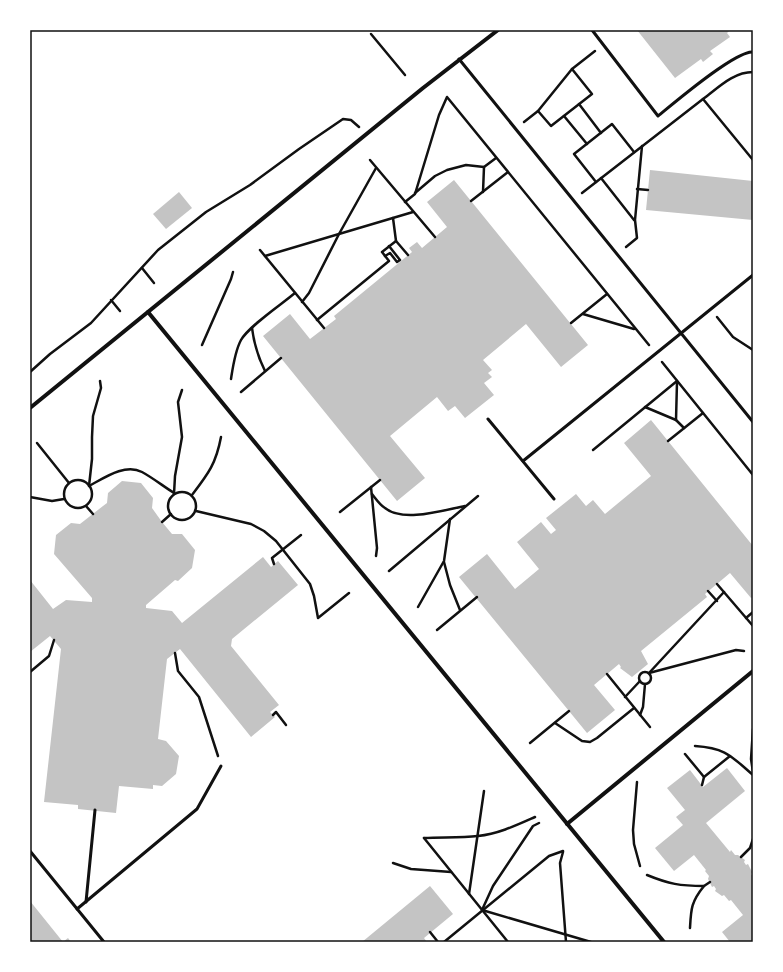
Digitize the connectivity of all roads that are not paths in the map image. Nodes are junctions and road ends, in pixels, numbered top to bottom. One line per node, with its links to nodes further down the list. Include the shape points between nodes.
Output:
1 (498, 30): 4 (street)
2 (592, 30): 3 (lane, via 658,116 732,59 749,51)
3 (753, 52)
4 (460, 59): 6 (street); 7 (lane)
5 (753, 275): 7 (lane)
6 (148, 312): 8 (street); 16 (street)
7 (681, 333): 10 (lane); 11 (lane)
8 (30, 408)
9 (488, 419): 11 (lane)
10 (753, 422)
11 (523, 461): 12 (lane)
12 (554, 499)
13 (753, 671): 16 (street)
14 (221, 766): 18 (lane, via 197,809)
15 (95, 810): 18 (lane)
16 (567, 824): 21 (street)
17 (30, 851): 19 (lane)
18 (86, 902): 19 (lane)
19 (77, 909): 20 (lane)
20 (104, 942)
21 (664, 942)

